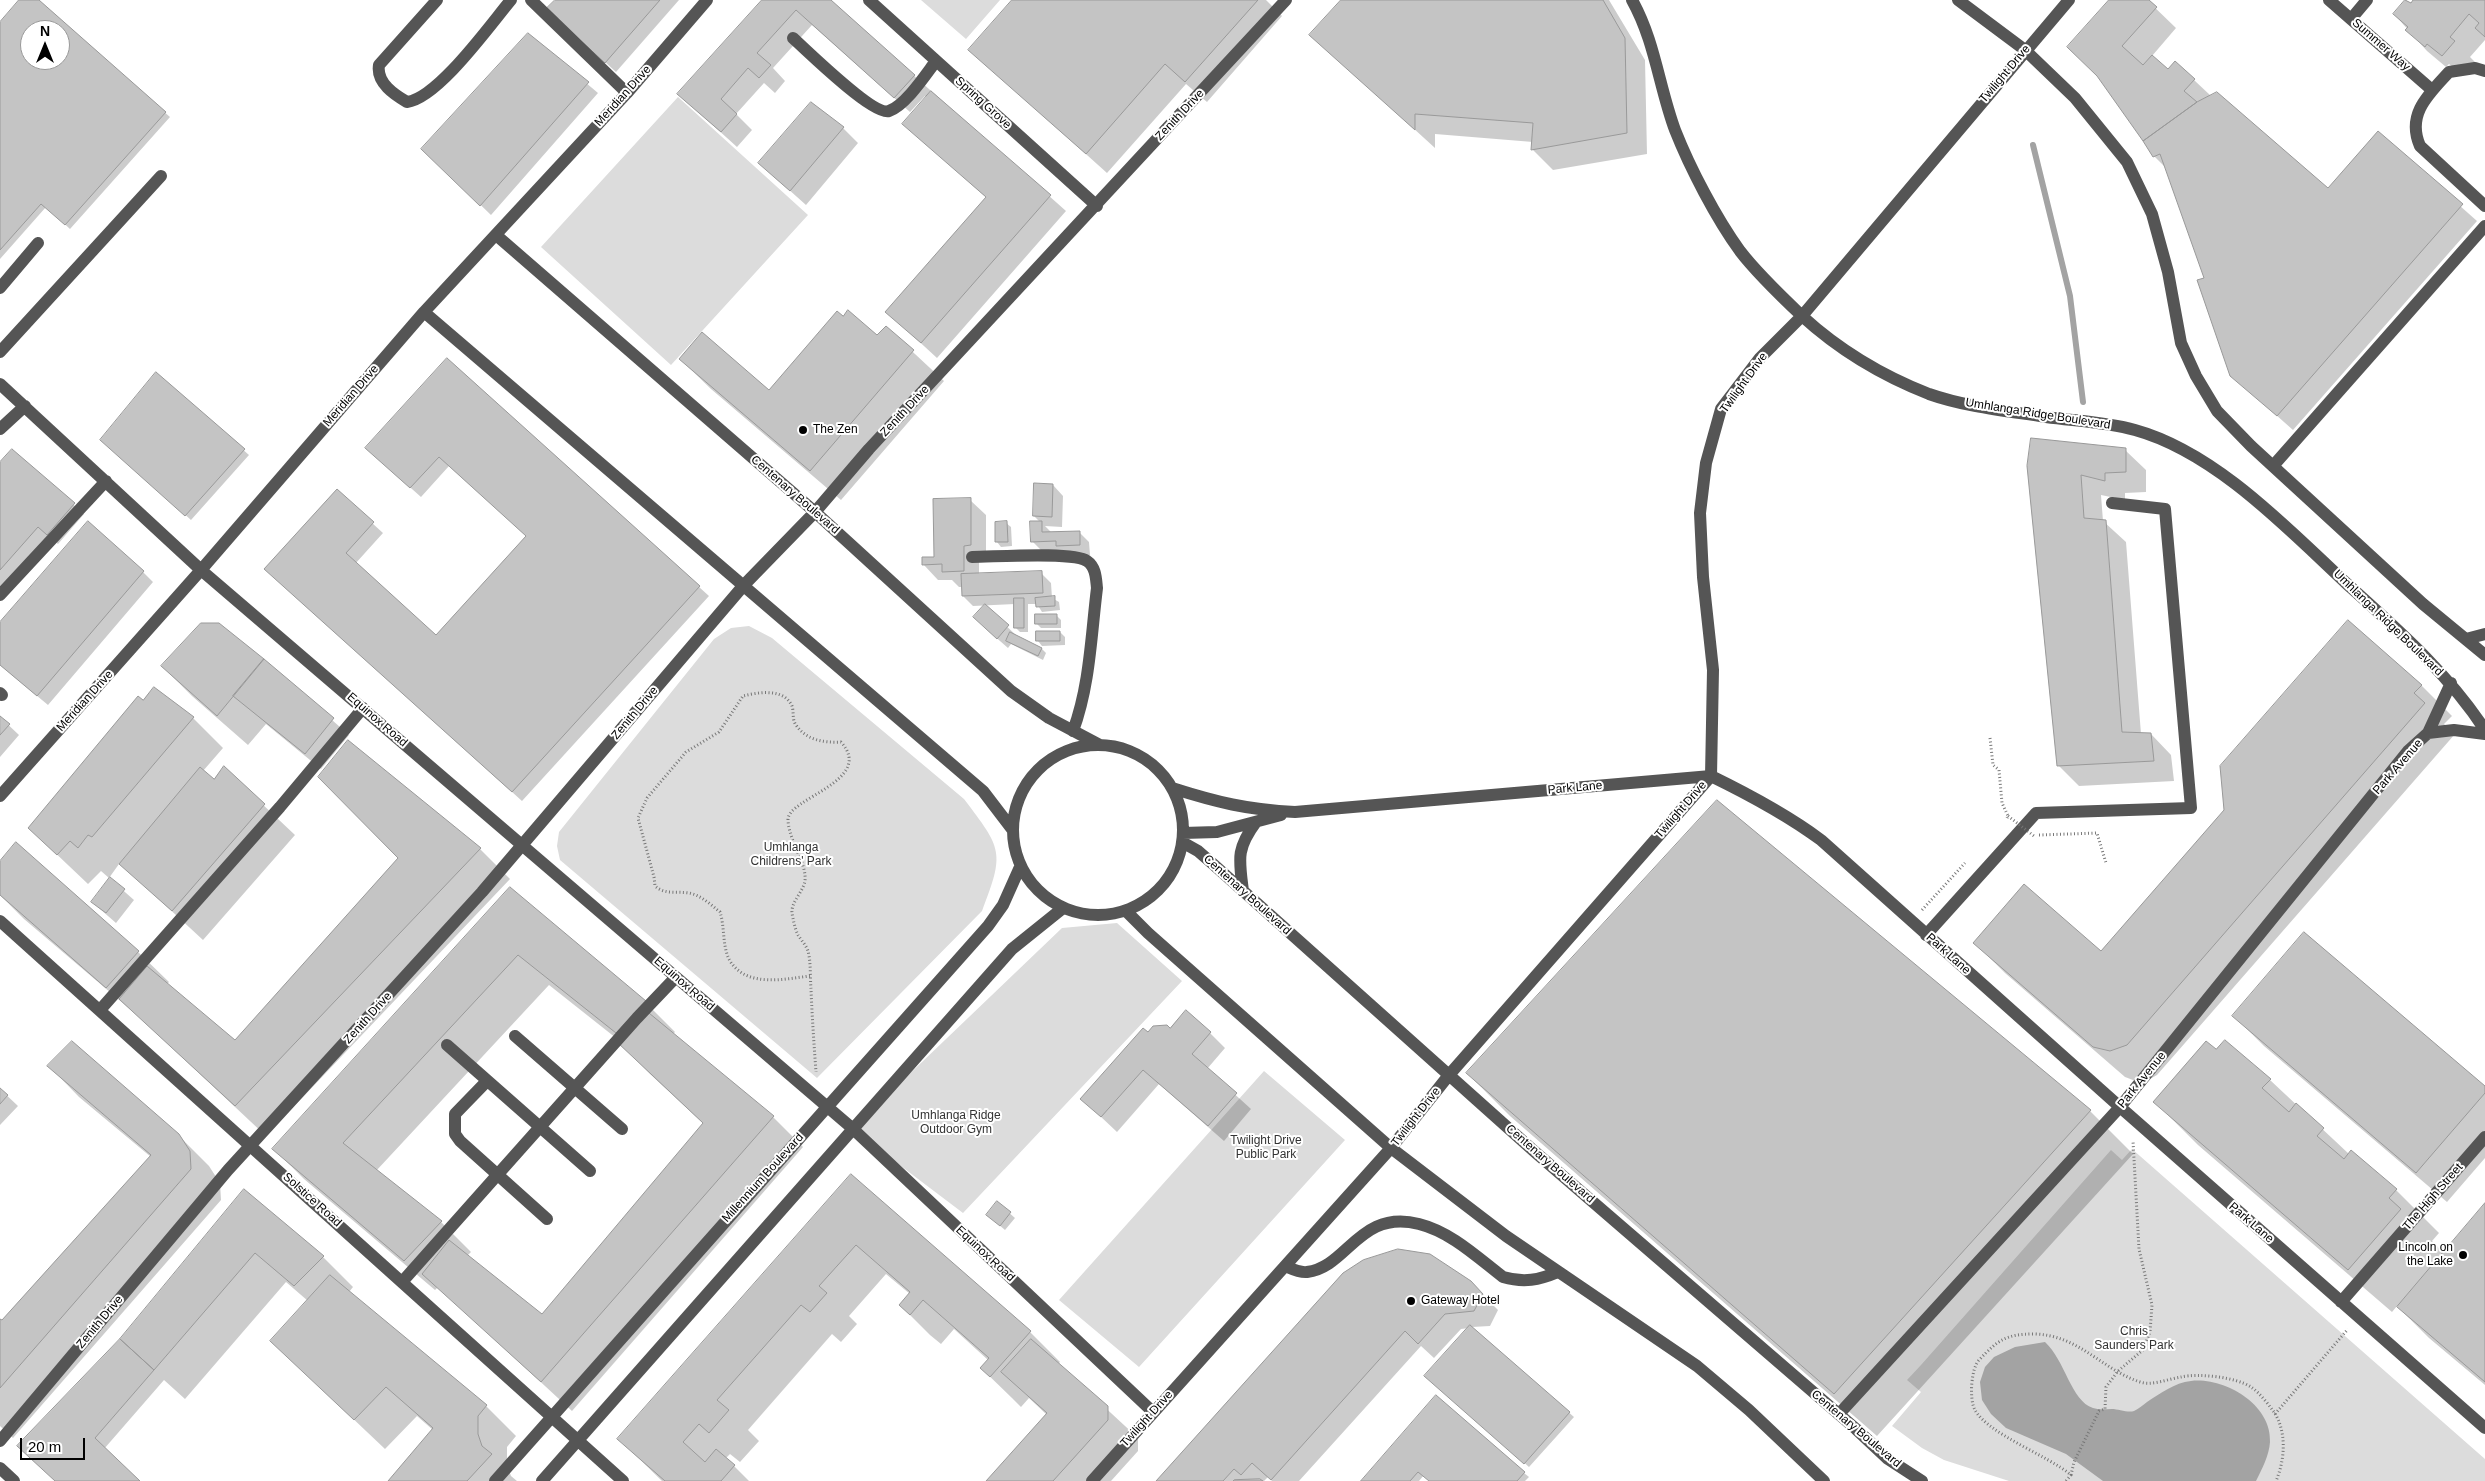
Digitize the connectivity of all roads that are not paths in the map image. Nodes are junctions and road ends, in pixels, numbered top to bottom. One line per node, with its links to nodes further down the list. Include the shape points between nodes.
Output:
1 (437, 0): 2 (street, via 379,65 378,70 388,88 408,102 419,99 442,82)
2 (511, 0)
3 (531, 0): 18 (street)
4 (707, 0): 18 (street, Meridian Drive)
5 (869, 0): 15 (street, Spring Grove)
6 (1286, 0): 20 (street, Zenith Drive)
7 (1632, 0): 27 (street, Umhlanga Ridge Boulevard, via 1644,21 1675,130 1704,191 1741,252)
8 (1958, 0): 14 (street)
9 (2069, 0): 14 (street, Twilight Drive)
10 (2330, 0): 12 (street, Summer Way)
11 (2367, 0): 12 (street)
12 (2351, 19): 17 (street, Summer Way)
13 (793, 38): 15 (street, via 869,105 885,111 891,110 910,94)
14 (2025, 50): 27 (street, Twilight Drive); 32 (street, via 2075,98 2127,162 2152,214 2168,272 2181,343 2196,376 2217,411)
15 (936, 60): 20 (street, Spring Grove)
16 (2485, 71): 17 (street, via 2475,68 2449,72)
17 (2432, 90): 21 (street, via 2415,120 2415,134 2420,146)
18 (627, 93): 23 (street, Meridian Drive)
19 (161, 176): 28 (street)
20 (1098, 206): 35 (street, Zenith Drive)
21 (2485, 206)
22 (2485, 226): 32 (street)
23 (496, 235): 26 (street, Meridian Drive); 35 (street, Centenary Boulevard)
24 (38, 243): 25 (street)
25 (0, 288)
26 (424, 312): 37 (street, Meridian Drive); 38 (street)
27 (1802, 316): 43 (street, Umhlanga Ridge Boulevard, via 1861,360 1930,394 1978,406 2093,421 2135,430 2167,441 2202,460 2275,517); 49 (street, Twilight Drive, via 1760,358 1721,410 1706,463 1700,513 1713,670)
28 (0, 352)
29 (0, 384): 30 (street, Equinox Road)
30 (25, 406): 31 (street); 33 (street, Equinox Road)
31 (0, 429)
32 (2272, 466): 41 (street)
33 (106, 480): 37 (street, Equinox Road); 39 (street)
34 (2112, 503): 62 (street, via 2165,509 2191,808 2036,813)
35 (815, 512): 38 (street, Zenith Drive); 45 (street, Centenary Boulevard, via 1011,691)
36 (972, 557): 45 (street, via 1061,556 1081,558 1092,565 1097,588 1087,676 1083,704)
37 (201, 570): 44 (street, Equinox Road); 51 (street, Meridian Drive)
38 (744, 585): 54 (street, via 983,791); 56 (street, Zenith Drive)
39 (0, 595)
40 (2485, 634): 41 (street)
41 (2466, 639): 42 (street)
42 (2485, 655)
43 (2452, 684): 46 (street, Umhlanga Ridge Boulevard); 47 (street, Park Avenue)
44 (363, 708): 56 (street, Equinox Road); 64 (street)
45 (1073, 731): 48 (street, Centenary Boulevard)
46 (2485, 732): 47 (street, Park Avenue, via 2454,730)
47 (2428, 733): 71 (street, Park Avenue, via 2408,751)
48 (1100, 745): 50 (street, via 1129,751 1154,766); 54 (street, via 1073,748 1049,760 1029,779 1017,803)
49 (1711, 776): 52 (street, Park Lane); 62 (street, Park Lane, via 1788,816 1821,840); 67 (street, Twilight Drive)
50 (1172, 788): 52 (street, Park Lane, via 1230,806); 55 (street, via 1179,802)
51 (0, 796)
52 (1295, 812): 53 (street, Park Lane)
53 (1256, 822): 55 (street, Park Lane); 58 (street, via 1242,841 1240,850 1238,862)
54 (1012, 829): 57 (street)
55 (1183, 838): 58 (street, Centenary Boulevard); 60 (street, via 1177,862 1165,883 1147,900)
56 (523, 845): 63 (street, Equinox Road); 76 (street, Zenith Drive)
57 (1020, 867): 59 (street, via 1038,891); 70 (street, Millennium Boulevard, via 1003,904 988,926)
58 (1243, 891): 67 (street, Centenary Boulevard)
59 (1063, 908): 60 (street, via 1083,914 1105,915); 73 (street, via 1012,949)
60 (1126, 911): 77 (street)
61 (0, 921): 64 (street, Solstice Road)
62 (1926, 934): 71 (street, Park Lane)
63 (676, 977): 69 (street); 70 (street, Equinox Road)
64 (100, 1010): 76 (street, Solstice Road)
65 (515, 1036): 69 (street)
66 (447, 1045): 68 (street)
67 (1449, 1075): 77 (street, Twilight Drive); 86 (street, Centenary Boulevard)
68 (487, 1081): 72 (street); 79 (street, via 455,1114 454,1134)
69 (575, 1087): 72 (street); 74 (street)
70 (826, 1107): 73 (street, Equinox Road); 87 (street, Millennium Boulevard)
71 (2120, 1107): 84 (street, Park Lane); 86 (street, Park Avenue)
72 (539, 1128): 78 (street); 79 (street)
73 (852, 1128): 85 (street, Equinox Road); 90 (street)
74 (622, 1129)
75 (2485, 1137): 84 (street, The High Street)
76 (251, 1145): 83 (street, Solstice Road); 89 (street, Zenith Drive)
77 (1391, 1148): 81 (street, Twilight Drive); 82 (street)
78 (590, 1171)
79 (498, 1175): 80 (street); 83 (street)
80 (548, 1218)
81 (1286, 1266): 82 (street, via 1307,1272 1320,1268 1365,1232 1403,1222 1420,1224 1454,1239 1503,1277 1512,1280 1528,1281); 85 (street, Twilight Drive)
82 (1558, 1272): 97 (street, via 1697,1366)
83 (402, 1282): 87 (street, Solstice Road)
84 (2341, 1302): 88 (street, Park Lane)
85 (1153, 1412): 96 (street, Twilight Drive)
86 (1839, 1414): 98 (street, Centenary Boulevard, via 1888,1458)
87 (551, 1418): 90 (street, Solstice Road); 93 (street, Millennium Boulevard)
88 (2485, 1428)
89 (0, 1441)
90 (577, 1441): 94 (street); 95 (street, Solstice Road)
91 (0, 1468): 92 (street)
92 (14, 1481)
93 (495, 1481)
94 (542, 1481)
95 (623, 1481)
96 (1092, 1481)
97 (1824, 1481)
98 (1922, 1481)

